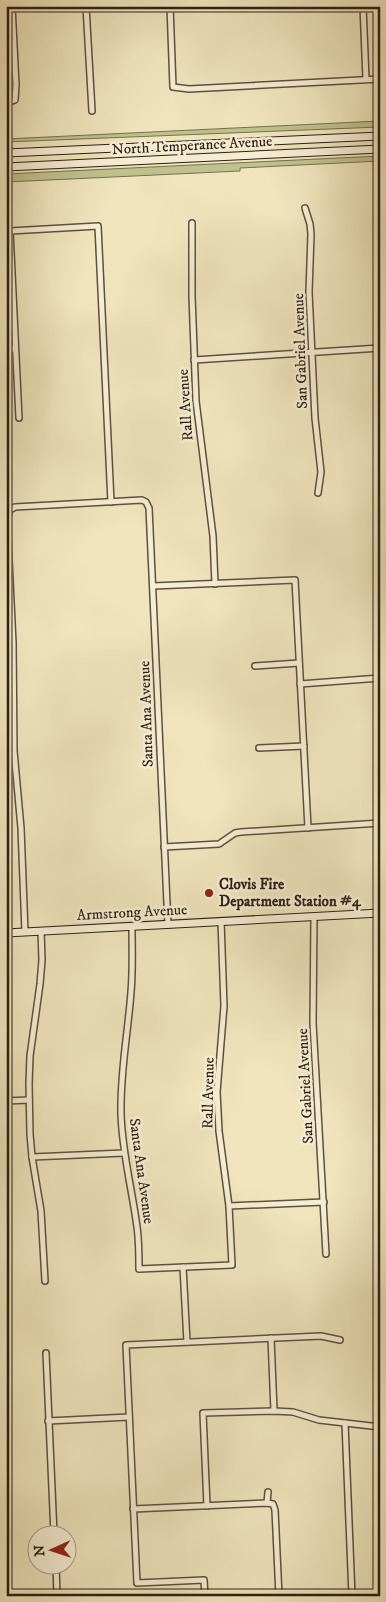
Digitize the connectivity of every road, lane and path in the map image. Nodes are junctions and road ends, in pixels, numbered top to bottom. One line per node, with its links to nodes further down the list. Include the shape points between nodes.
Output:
1 (12, 6): 7 (street, via 16,85 15,100)
2 (86, 6): 8 (street)
3 (170, 6): 5 (street, via 173,87 189,89)
4 (363, 6): 5 (street)
5 (366, 79): 6 (street)
6 (380, 79)
7 (6, 103)
8 (92, 111)
9 (380, 136): 11 (main road, North Temperance Avenue)
10 (380, 149): 12 (main road, North Temperance Avenue)
11 (6, 153)
12 (6, 167)
13 (305, 208): 18 (street, San Gabriel Avenue, via 311,234)
14 (192, 223): 19 (street, Rall Avenue)
15 (380, 348): 18 (street)
16 (6, 349): 17 (street)
17 (15, 349): 20 (street); 22 (street, via 10,231 98,226)
18 (312, 351): 19 (street); 21 (street, San Gabriel Avenue, via 321,472)
19 (194, 360): 23 (street, Rall Avenue)
20 (18, 418)
21 (318, 493)
22 (111, 502): 24 (street, Santa Ana Avenue, via 146,502); 40 (street, via 15,507 7,518 14,751)
23 (216, 584): 24 (street); 25 (street, via 295,580)
24 (153, 586): 33 (street, Santa Ana Avenue)
25 (299, 664): 26 (street); 28 (street)
26 (254, 666)
27 (380, 678): 28 (street)
28 (300, 684): 29 (street)
29 (304, 746): 30 (street); 32 (street)
30 (260, 748)
31 (380, 823): 32 (street)
32 (308, 828): 33 (street, via 241,832 219,844)
33 (164, 847): 37 (street, Santa Ana Avenue)
34 (380, 913): 35 (main road, Armstrong Avenue)
35 (314, 917): 36 (main road, Armstrong Avenue); 46 (street, San Gabriel Avenue, via 313,1023)
36 (221, 921): 37 (main road, Armstrong Avenue); 47 (street, Rall Avenue, via 224,1006 217,1092)
37 (168, 925): 38 (main road, Armstrong Avenue)
38 (132, 927): 39 (main road, Armstrong Avenue); 44 (street, Santa Ana Avenue, via 131,993 121,1084)
39 (41, 931): 40 (main road, Armstrong Avenue); 42 (street, via 42,960 30,1056)
40 (25, 932): 41 (main road, Armstrong Avenue)
41 (6, 933)
42 (29, 1100): 43 (street); 45 (street)
43 (6, 1101)
44 (124, 1153): 45 (street); 49 (street, Santa Ana Avenue, via 138,1229 139,1269)
45 (32, 1157): 50 (street, via 41,1211)
46 (324, 1202): 47 (street); 48 (street, San Gabriel Avenue)
47 (229, 1206): 49 (street, Rall Avenue, via 232,1265)
48 (326, 1254)
49 (182, 1267): 53 (street)
50 (45, 1281)
51 (271, 1338): 52 (street, via 321,1336); 53 (street); 55 (street)
52 (340, 1340)
53 (187, 1342): 56 (street, via 126,1345)
54 (46, 1353): 57 (street)
55 (274, 1411): 58 (street); 62 (street, via 203,1413)
56 (129, 1417): 57 (street); 63 (street)
57 (48, 1421): 64 (street)
58 (345, 1423): 59 (street); 69 (street)
59 (380, 1427)
60 (268, 1492): 61 (street)
61 (270, 1504): 62 (street); 68 (street, via 275,1510)
62 (207, 1506): 63 (street)
63 (133, 1510): 67 (street, via 137,1583 204,1580)
64 (53, 1524)
65 (56, 1574): 66 (street)
66 (57, 1596)
67 (205, 1596)
68 (279, 1596)
69 (352, 1596)

